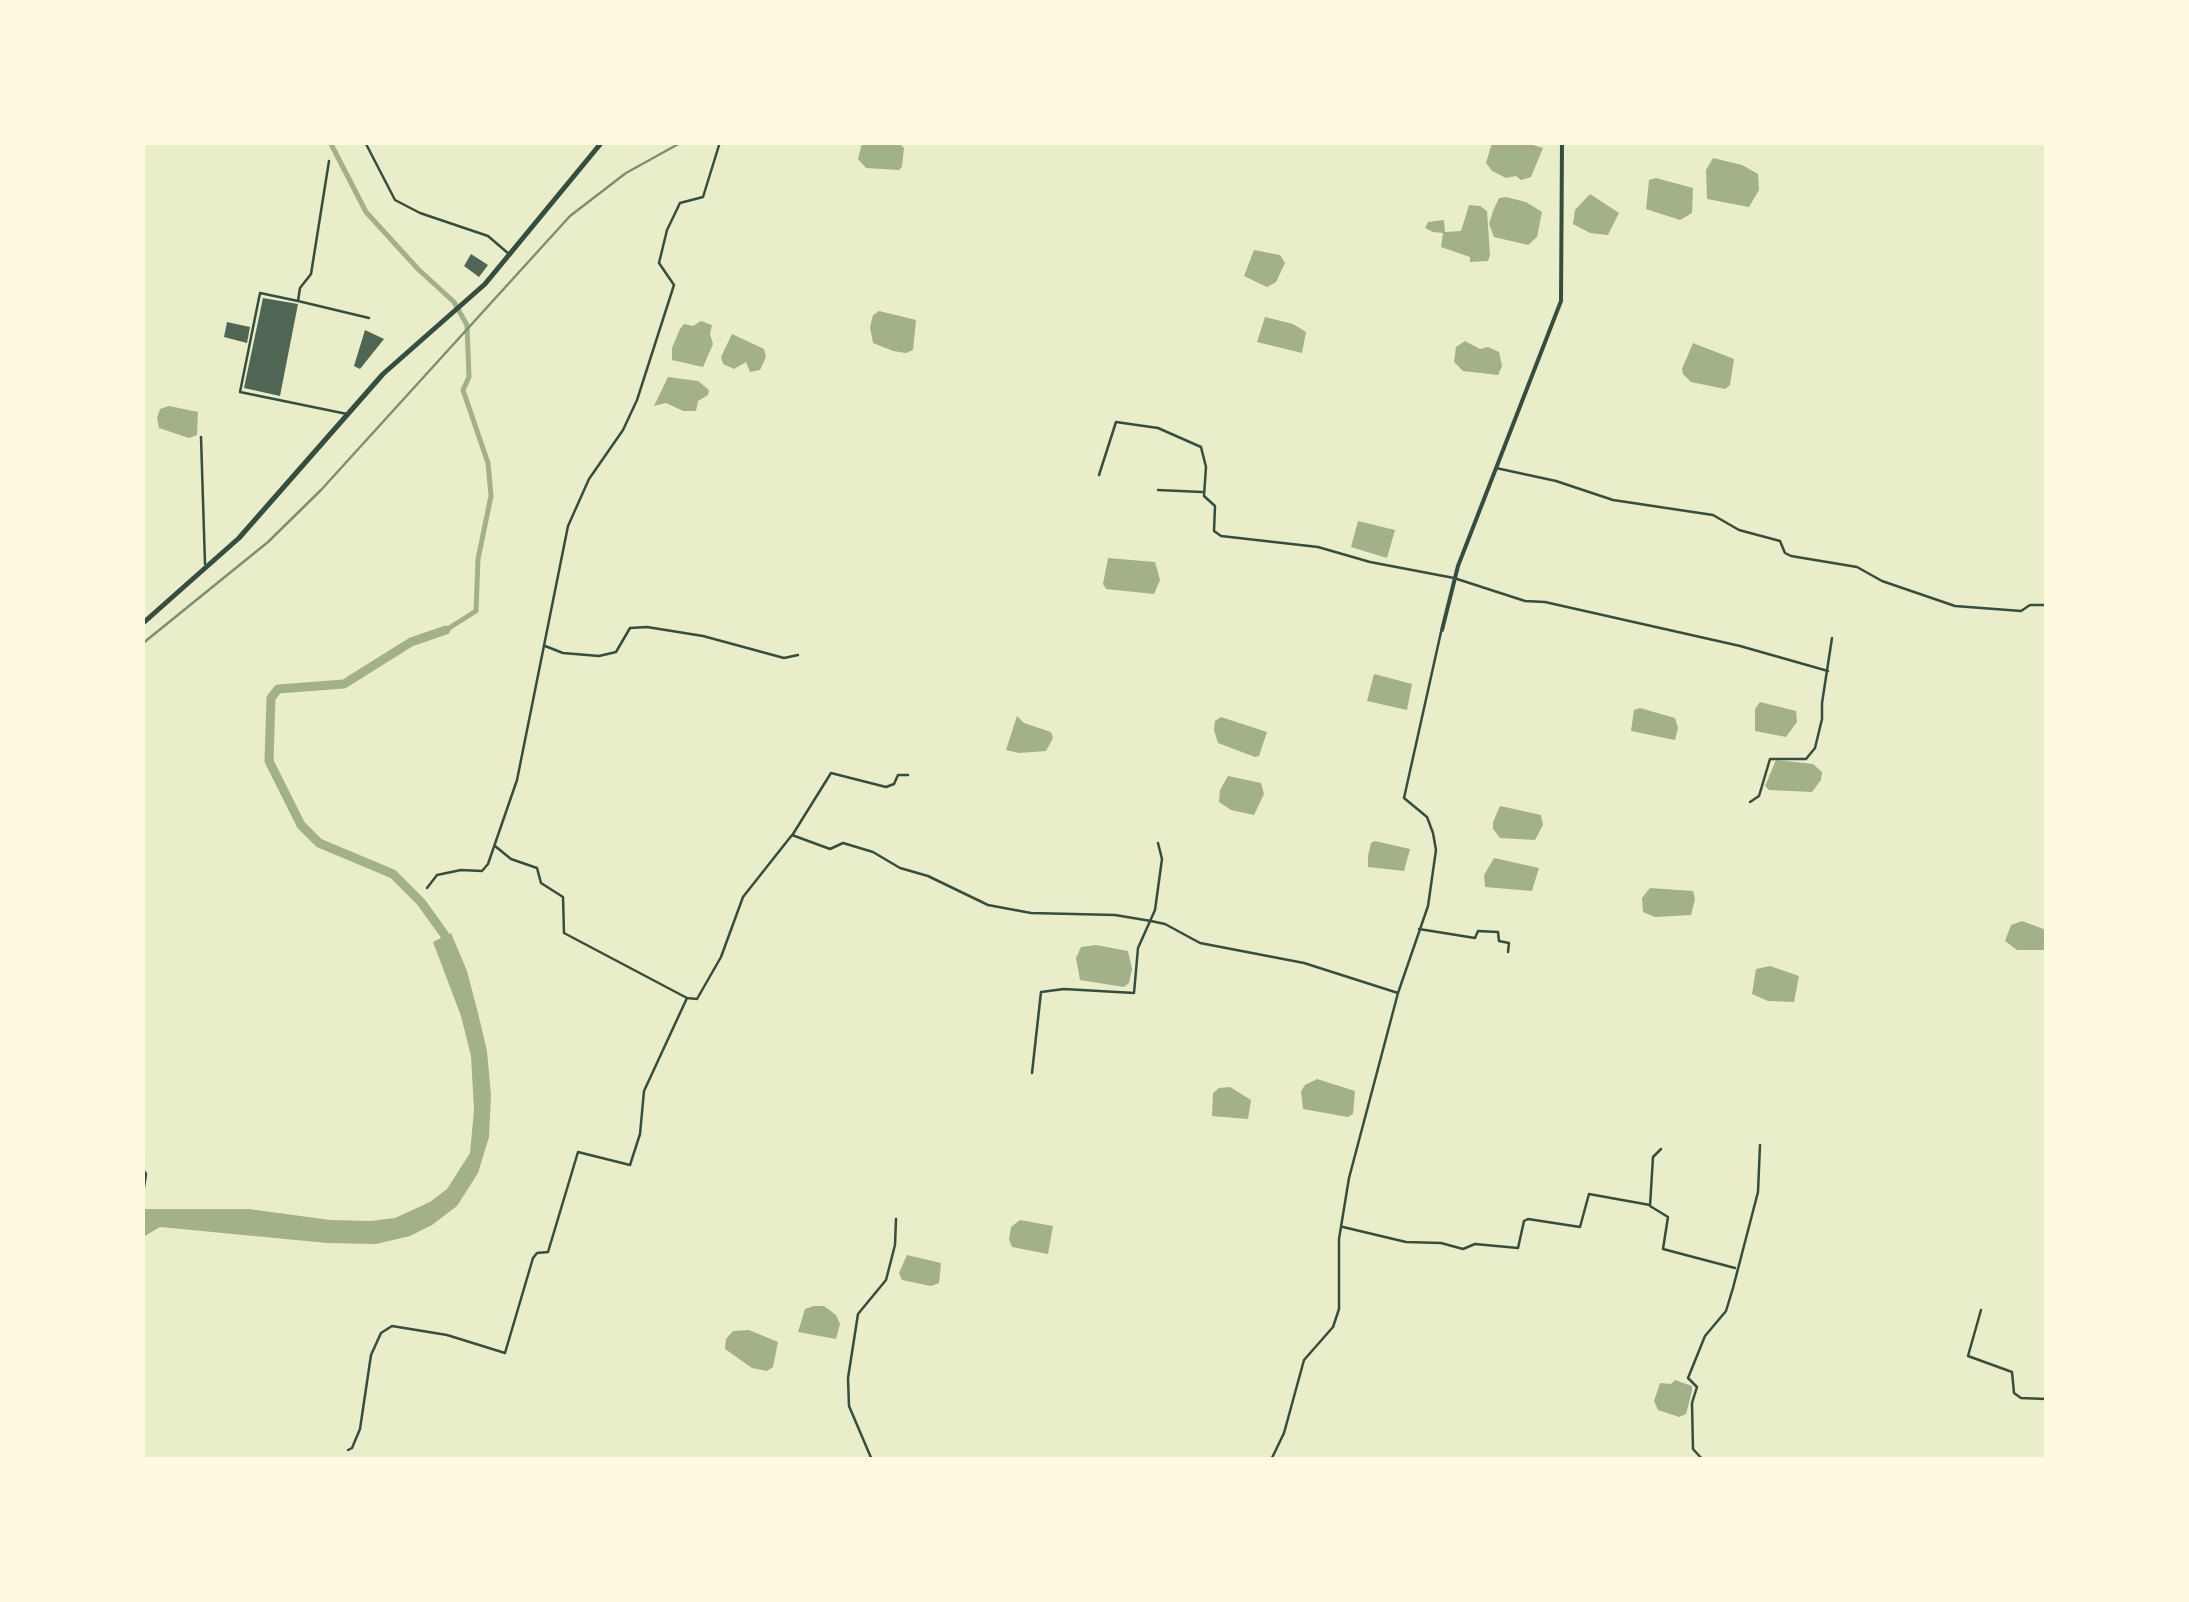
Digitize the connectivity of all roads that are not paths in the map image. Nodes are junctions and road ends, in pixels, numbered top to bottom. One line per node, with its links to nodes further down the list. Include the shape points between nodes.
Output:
1 (365, 142): 6 (street, via 395,200 488,236)
2 (602, 142): 6 (highway)
3 (720, 142): 21 (street, via 702,197 680,202 667,230 659,263 674,284 665,316 637,400 568,526)
4 (1562, 142): 11 (street, via 1561,301)
5 (329, 160): 7 (street, via 311,274)
6 (510, 255): 9 (highway)
7 (298, 301): 8 (street); 9 (street, via 260,293 240,392)
8 (369, 318)
9 (348, 414): 15 (highway)
10 (200, 437): 15 (street)
11 (1495, 468): 16 (street); 17 (street, via 1613,500 1713,516 1780,541 1791,556 1857,567 1955,606 2021,611)
12 (1099, 475): 14 (street, via 1116,422 1140,424 1200,447)
13 (1158, 490): 14 (street)
14 (1204, 492): 16 (street, via 1215,506 1214,532 1221,536 1292,542)
15 (206, 570): 18 (highway)
16 (1454, 578): 19 (street); 23 (street, via 1525,601)
17 (2046, 605)
18 (142, 624)
19 (1442, 630): 31 (street, via 1404,798 1431,824 1436,850)
20 (1832, 638): 23 (street)
21 (544, 646): 22 (street, via 598,656 616,652 630,628 647,627 784,658); 28 (street, via 512,802)
22 (798, 655)
23 (1828, 671): 25 (street, via 1810,756 1770,759 1759,796)
24 (908, 775): 26 (street, via 898,775 886,788 831,773)
25 (1750, 802)
26 (792, 835): 30 (street, via 830,850 843,842 873,852 988,905); 34 (street, via 743,897 711,980 697,999)
27 (1158, 843): 30 (street, via 1162,859)
28 (495, 846): 29 (street, via 482,871 437,875); 34 (street, via 537,868 541,883 564,897 564,933)
29 (427, 888)
30 (1151, 921): 33 (street, via 1200,943 1304,962); 35 (street, via 1138,948 1134,993 1041,992)
31 (1418, 929): 32 (street, via 1475,938 1478,931 1498,932 1498,941 1510,943); 33 (street)
32 (1508, 952)
33 (1398, 992): 42 (street, via 1362,1119)
34 (687, 998): 46 (street, via 644,1091 630,1164 578,1152 548,1252 533,1258 505,1353 392,1326 380,1333 360,1429)
35 (1032, 1073)
36 (1760, 1145): 43 (street, via 1758,1192)
37 (1661, 1149): 40 (street, via 1653,1157)
38 (142, 1168): 39 (street)
39 (142, 1200)
40 (1650, 1205): 42 (street, via 1589,1194 1580,1227 1524,1220 1518,1248 1406,1242); 43 (street, via 1668,1215 1666,1252)
41 (896, 1220): 47 (street, via 886,1280 858,1314 848,1378 848,1406)
42 (1341, 1227): 48 (street, via 1339,1309 1333,1327 1304,1360)
43 (1736, 1269): 49 (street, via 1726,1311 1710,1326 1688,1378 1696,1387 1694,1449)
44 (1981, 1310): 45 (street, via 1968,1356 2012,1372 2021,1398)
45 (2046, 1398)
46 (348, 1450)
47 (872, 1460)
48 (1270, 1460)
49 (1704, 1460)

